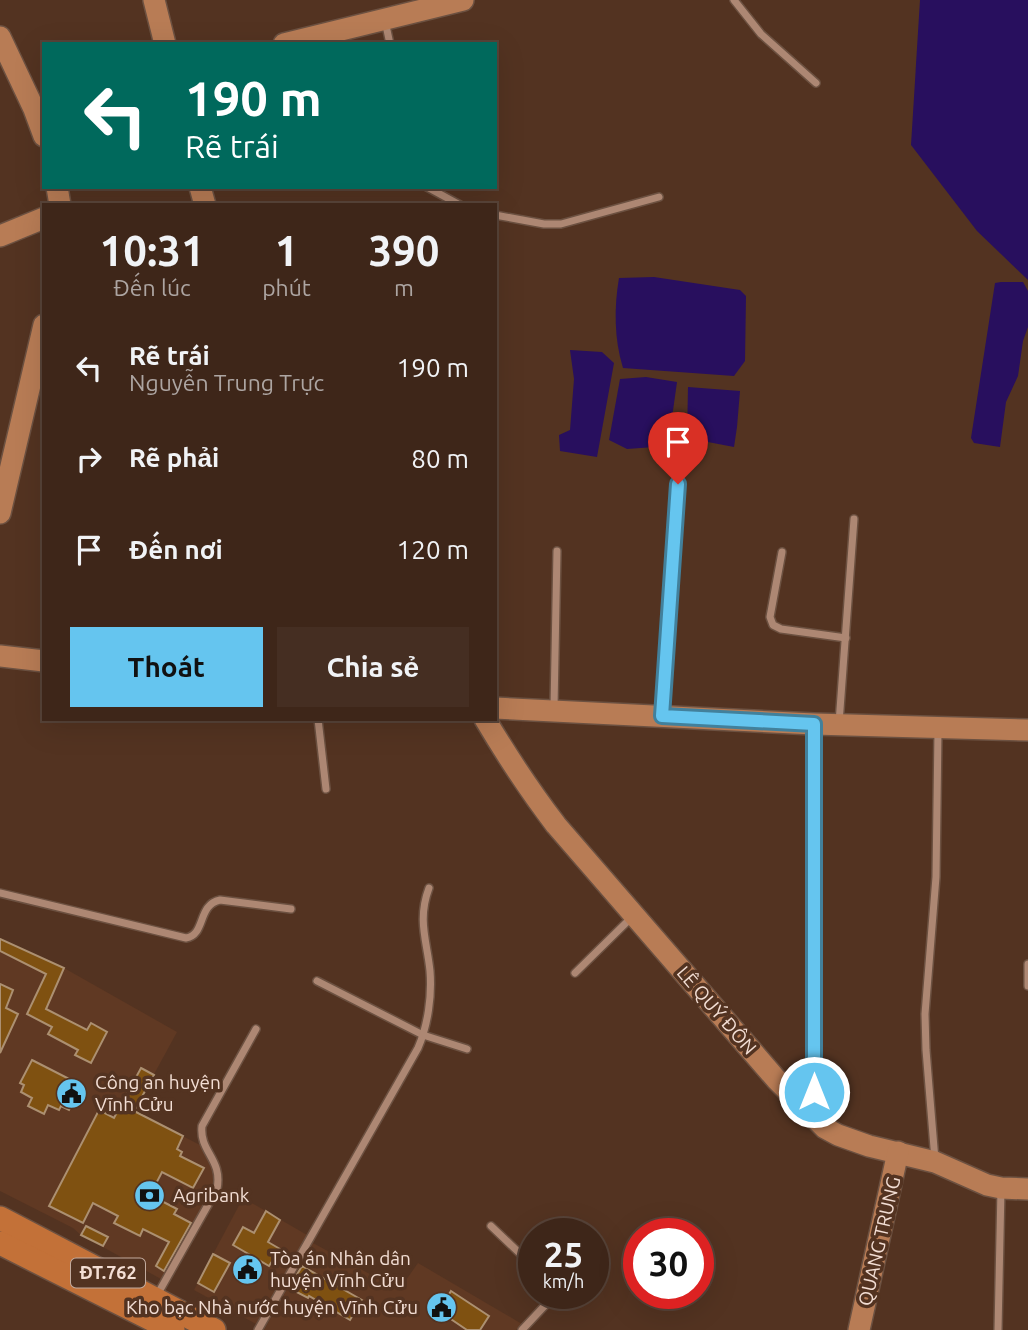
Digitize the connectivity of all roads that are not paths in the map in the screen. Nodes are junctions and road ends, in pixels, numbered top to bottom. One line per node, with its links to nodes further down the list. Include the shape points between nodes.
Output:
1 (153, 0): 6 (street)
2 (463, 0): 4 (street)
3 (734, 0): 9 (street, via 761,34)
4 (382, 10): 7 (street); 8 (street)
5 (0, 37): 10 (street)
6 (164, 42)
7 (290, 42)
8 (390, 42)
9 (817, 83)
10 (39, 108)
11 (431, 189): 13 (street)
12 (659, 197): 14 (street, via 561,224)
13 (456, 203)
14 (497, 215)
15 (42, 219): 16 (street)
16 (0, 236)
17 (42, 334): 19 (street)
18 (678, 484): 28 (street)
19 (0, 513)
20 (854, 519): 23 (street)
21 (557, 551): 27 (street)
22 (782, 552): 23 (street, via 770,617 774,625)
23 (846, 638): 32 (street)
24 (0, 656): 25 (street)
25 (42, 661)
26 (497, 708): 27 (street)
27 (554, 711): 28 (street)
28 (662, 716): 31 (street)
29 (318, 721): 35 (street)
30 (486, 721): 39 (street, LÊ QUÝ ĐÔN, via 534,797)
31 (814, 724): 32 (street); 47 (street)
32 (839, 724): 33 (street)
33 (938, 727): 34 (street); 49 (street, via 936,877 925,1014)
34 (1028, 730)
35 (326, 789)
36 (429, 888): 45 (street, via 424,936 431,984)
37 (0, 893): 38 (street, via 190,939 213,902)
38 (291, 909)
39 (635, 914): 41 (street); 47 (street, LÊ QUÝ ĐÔN)
40 (1028, 964): 43 (street)
41 (575, 974)
42 (317, 981): 45 (street)
43 (1028, 986)
44 (256, 1029): 56 (street, via 202,1126 203,1142 218,1170 217,1189)
45 (424, 1035): 46 (street); 60 (street)
46 (467, 1049)
47 (814, 1118): 48 (street, LÊ QUÝ ĐÔN, via 838,1135)
48 (898, 1152): 49 (street, LÊ QUÝ ĐÔN); 62 (street, QUANG TRUNG)
49 (935, 1162): 50 (street, LÊ QUÝ ĐÔN)
50 (1001, 1188): 51 (street, LÊ QUÝ ĐÔN); 63 (street)
51 (1028, 1189)
52 (0, 1217): 54 (main road, ĐT.762)
53 (491, 1226): 55 (street)
54 (14, 1242): 56 (main road, ĐT.762); 58 (main road, ĐT.762)
55 (518, 1252)
56 (156, 1298): 59 (main road, ĐT.762)
57 (542, 1309): 61 (street)
58 (173, 1330)
59 (214, 1330)
60 (258, 1330)
61 (522, 1330)
62 (859, 1330)
63 (998, 1330)

